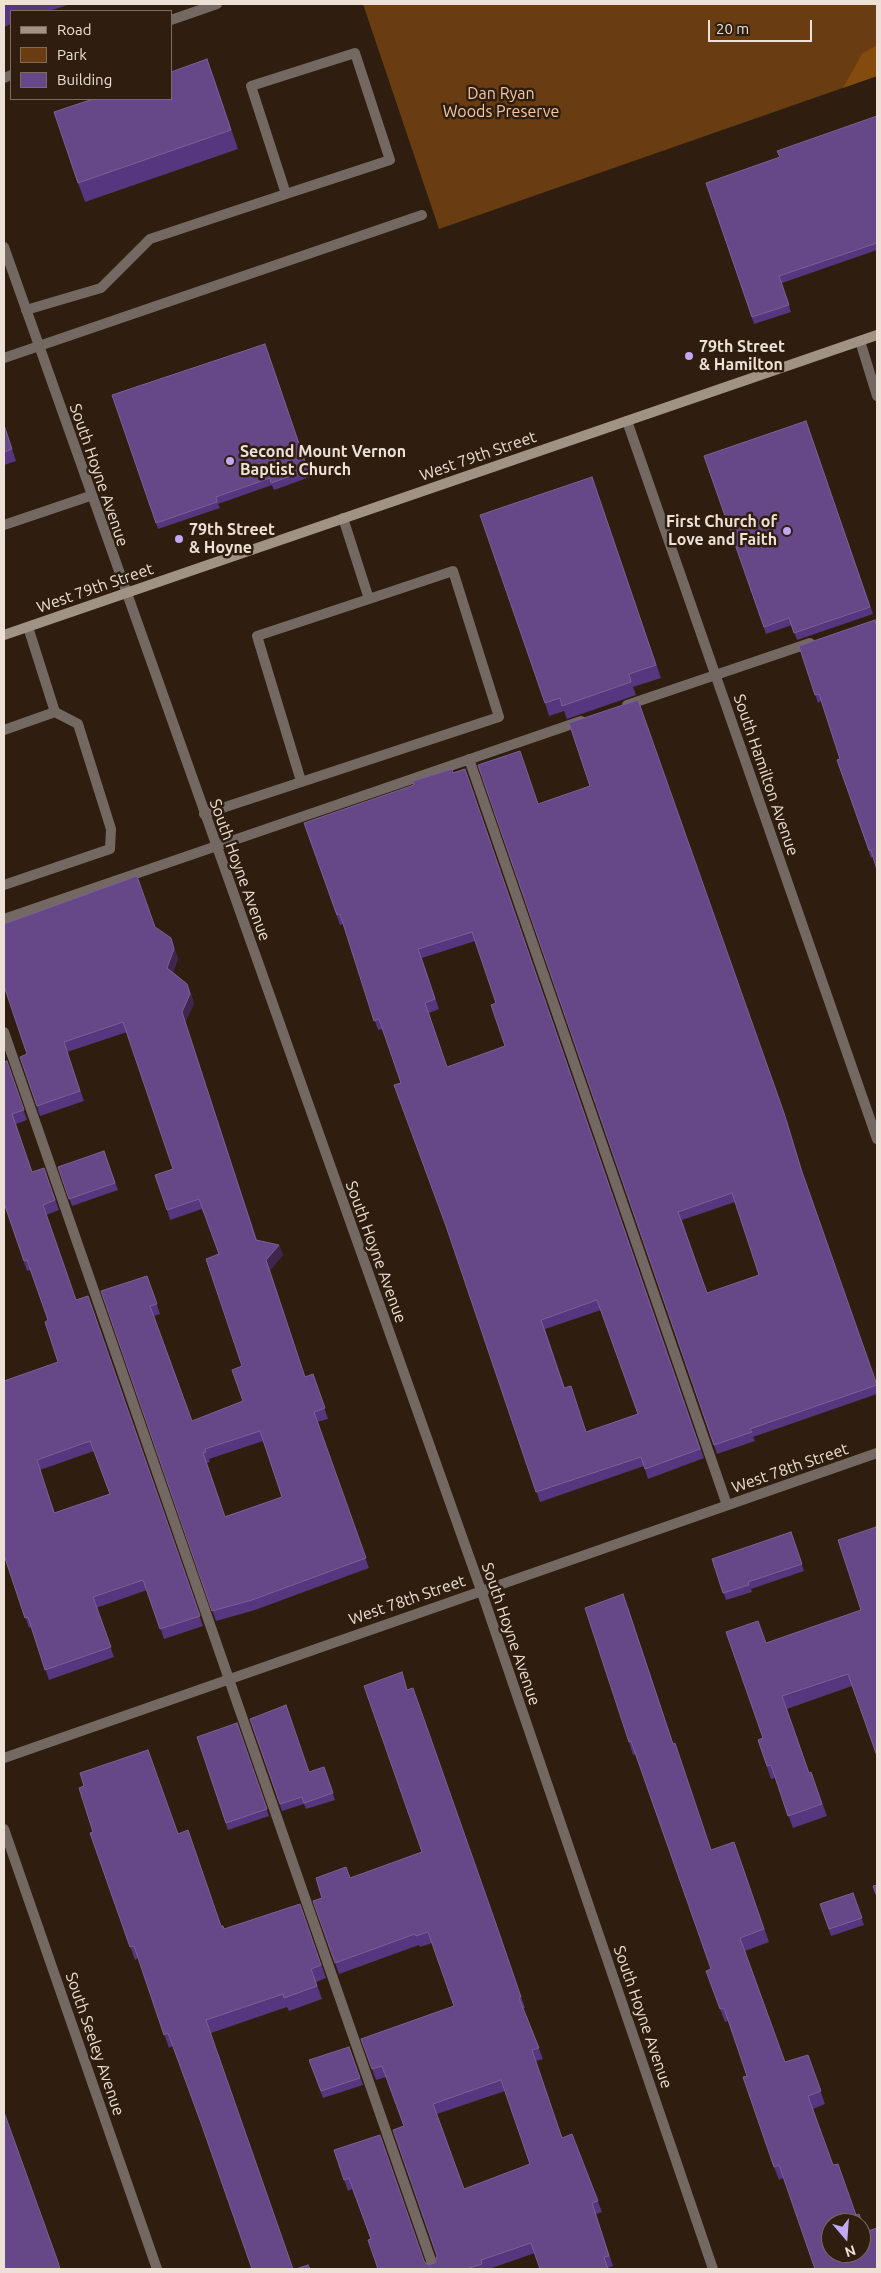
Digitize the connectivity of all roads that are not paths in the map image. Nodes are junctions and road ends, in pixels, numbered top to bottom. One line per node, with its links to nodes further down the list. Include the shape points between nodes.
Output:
1 (217, 4): 2 (street)
2 (172, 20)
3 (286, 194): 3 (street, via 390,160 355,53 251,86); 6 (street, via 150,239 100,288)
4 (422, 215): 9 (street)
5 (4, 247): 6 (street, South Hoyne Avenue)
6 (26, 310): 9 (street, South Hoyne Avenue)
7 (877, 335): 8 (main road, West 79th Street)
8 (860, 341): 11 (street); 12 (main road, West 79th Street)
9 (39, 346): 10 (street); 13 (street, South Hoyne Avenue)
10 (4, 358)
11 (877, 396)
12 (627, 421): 14 (main road, West 79th Street); 21 (street, South Hamilton Avenue)
13 (90, 496): 15 (street); 16 (street, South Hoyne Avenue)
14 (343, 518): 16 (main road, West 79th Street); 17 (street)
15 (4, 525)
16 (125, 593): 18 (main road, West 79th Street); 28 (street, South Hoyne Avenue)
17 (369, 599): 27 (street, via 257,636); 27 (street, via 454,571 499,717)
18 (28, 627): 19 (main road, West 79th Street); 23 (street)
19 (4, 635)
20 (824, 638): 21 (street)
21 (716, 675): 22 (street); 33 (street, South Hamilton Avenue)
22 (620, 708)
23 (55, 712): 25 (street); 30 (street, via 78,724 111,829 110,849)
24 (591, 717): 26 (street)
25 (4, 730)
26 (469, 759): 29 (street); 35 (street)
27 (301, 782): 28 (street)
28 (204, 814): 29 (street, South Hoyne Avenue)
29 (215, 846): 31 (street); 36 (street, South Hoyne Avenue)
30 (4, 884)
31 (4, 919)
32 (4, 1032): 37 (street)
33 (877, 1139)
34 (877, 1453): 35 (street, West 78th Street)
35 (727, 1505): 36 (street, West 78th Street)
36 (481, 1590): 37 (street, West 78th Street); 42 (street, South Hoyne Avenue)
37 (229, 1679): 38 (street, West 78th Street); 41 (street)
38 (4, 1758)
39 (4, 1830): 40 (street, South Seeley Avenue)
40 (157, 2269)
41 (434, 2269)
42 (713, 2269)

